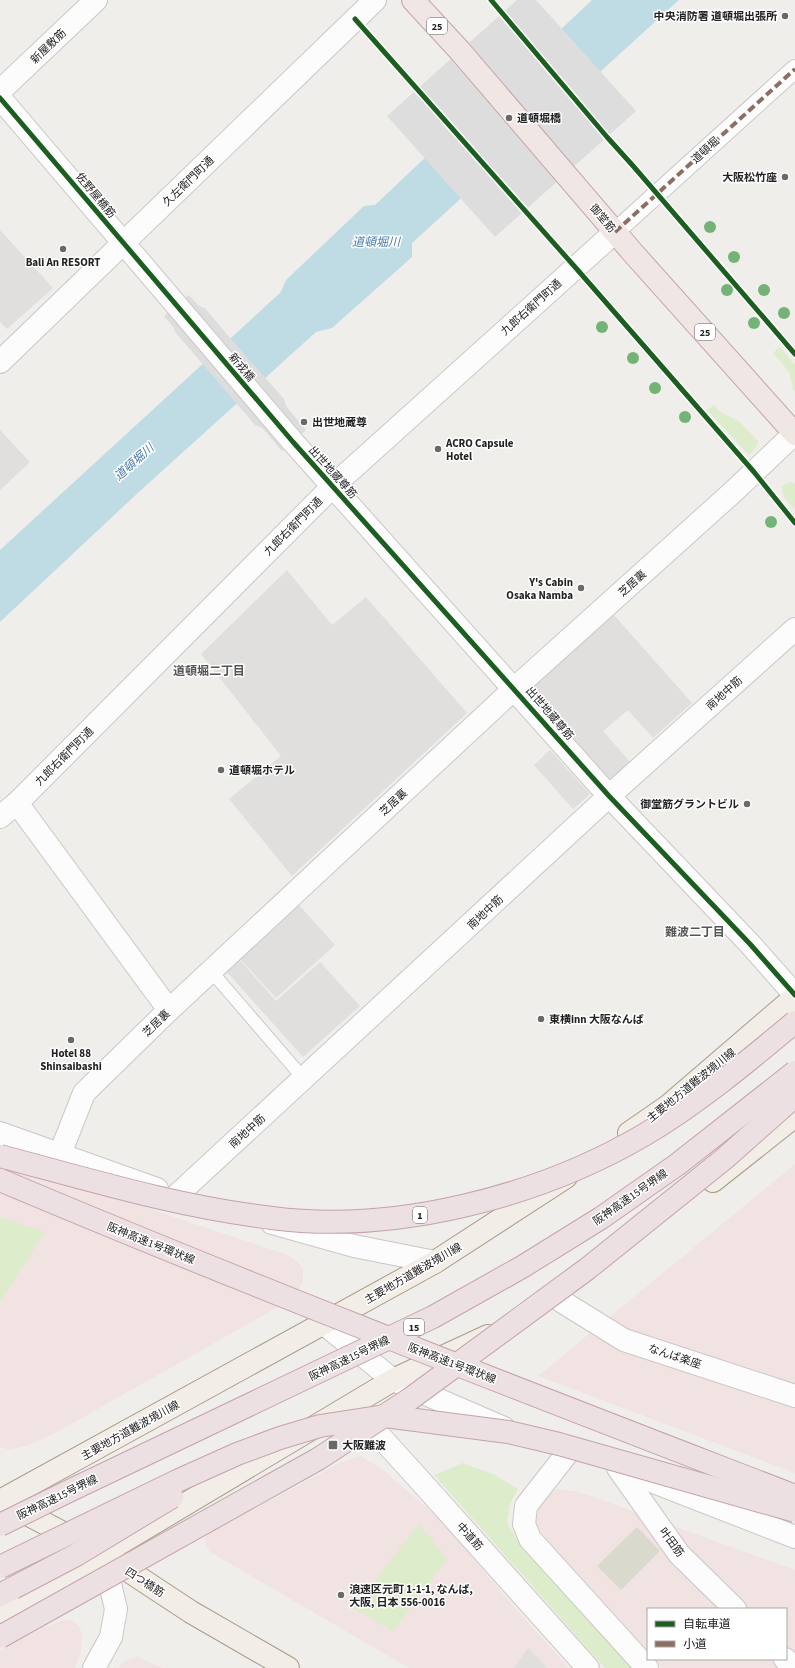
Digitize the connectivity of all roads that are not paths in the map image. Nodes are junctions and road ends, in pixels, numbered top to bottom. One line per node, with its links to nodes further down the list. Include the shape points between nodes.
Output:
1 (96, 0): 5 (street, 新屋敷筋)
2 (375, 0): 8 (street, 久左衛門町通)
3 (413, 0): 7 (highway, 御堂筋 / 25)
4 (795, 69): 7 (street, 道頓堀)
5 (0, 91)
6 (0, 98): 8 (street, 佐野屋橋筋)
7 (615, 232): 11 (highway, 御堂筋 / 25); 13 (street, 九郎右衛門町通)
8 (124, 243): 9 (street, 佐野屋橋筋); 10 (street, 久左衛門町通)
9 (176, 306): 12 (street, 新戎橋)
10 (0, 362)
11 (795, 433): 15 (street, 芝居裏)
12 (293, 442): 13 (street, 出世地蔵尊筋)
13 (333, 486): 15 (street, 出世地蔵尊筋); 17 (street, 九郎右衛門町通)
14 (795, 629): 16 (street, 南地中筋)
15 (514, 689): 16 (street, 出世地蔵尊筋); 19 (street, 芝居裏)
16 (609, 796): 20 (street, 出世地蔵尊筋, via 750,944); 24 (street, 南地中筋)
17 (17, 804): 18 (street, 九郎右衛門町通); 21 (street)
18 (0, 817)
19 (211, 971): 21 (street, 芝居裏); 24 (lane)
20 (795, 996): 32 (main road, 主要地方道難波境川線, via 668,1106 547,1190)
21 (169, 1010): 28 (street, 芝居裏, via 84,1093)
22 (795, 1022): 29 (highway, 1, bridge, via 689,1105 644,1135 592,1162 478,1202 420,1215 367,1221 320,1222 274,1219 168,1200)
23 (795, 1072): 44 (highway, 阪神高速15号堺線 / 15, bridge, via 678,1164 601,1218 495,1283 434,1317)
24 (304, 1079): 31 (street, 南地中筋)
25 (795, 1096): 51 (highway, bridge, via 724,1159 587,1269 410,1399 318,1459)
26 (795, 1116): 33 (main road)
27 (0, 1133): 28 (street)
28 (60, 1154): 31 (street)
29 (0, 1156)
30 (0, 1180): 41 (highway, 阪神高速1号環状線, bridge, via 371,1331)
31 (176, 1196): 32 (street, via 354,1246)
32 (435, 1262): 34 (main road, 主要地方道難波境川線)
33 (561, 1301): 35 (main road); 36 (street, なんば楽座, via 624,1340)
34 (323, 1323): 35 (street); 42 (main road, 主要地方道難波境川線)
35 (393, 1380): 37 (main road); 39 (street, via 493,1424)
36 (795, 1395)
37 (350, 1405): 46 (main road); 55 (street, 中道筋)
38 (280, 1438): 43 (highway, bridge, via 320,1426 385,1416 455,1424 508,1432 559,1444); 47 (highway, bridge, via 177,1481); 48 (highway, bridge, via 243,1456 76,1555)
39 (569, 1451): 40 (street); 56 (street, via 526,1506 524,1524 530,1539)
40 (618, 1468): 45 (street); 49 (street, 叶田筋, via 679,1554)
41 (795, 1496)
42 (0, 1500): 46 (main road, 四つ橋筋)
43 (795, 1511)
44 (0, 1525)
45 (795, 1537)
46 (102, 1554): 50 (main road); 53 (street, via 116,1609 111,1637); 54 (main road, 四つ橋筋, via 191,1612)
47 (0, 1567)
48 (0, 1595)
49 (734, 1608)
50 (0, 1612)
51 (0, 1637)
52 (786, 1660): 57 (street)
53 (94, 1668)
54 (288, 1668)
55 (588, 1668)
56 (648, 1668)
57 (794, 1668)

